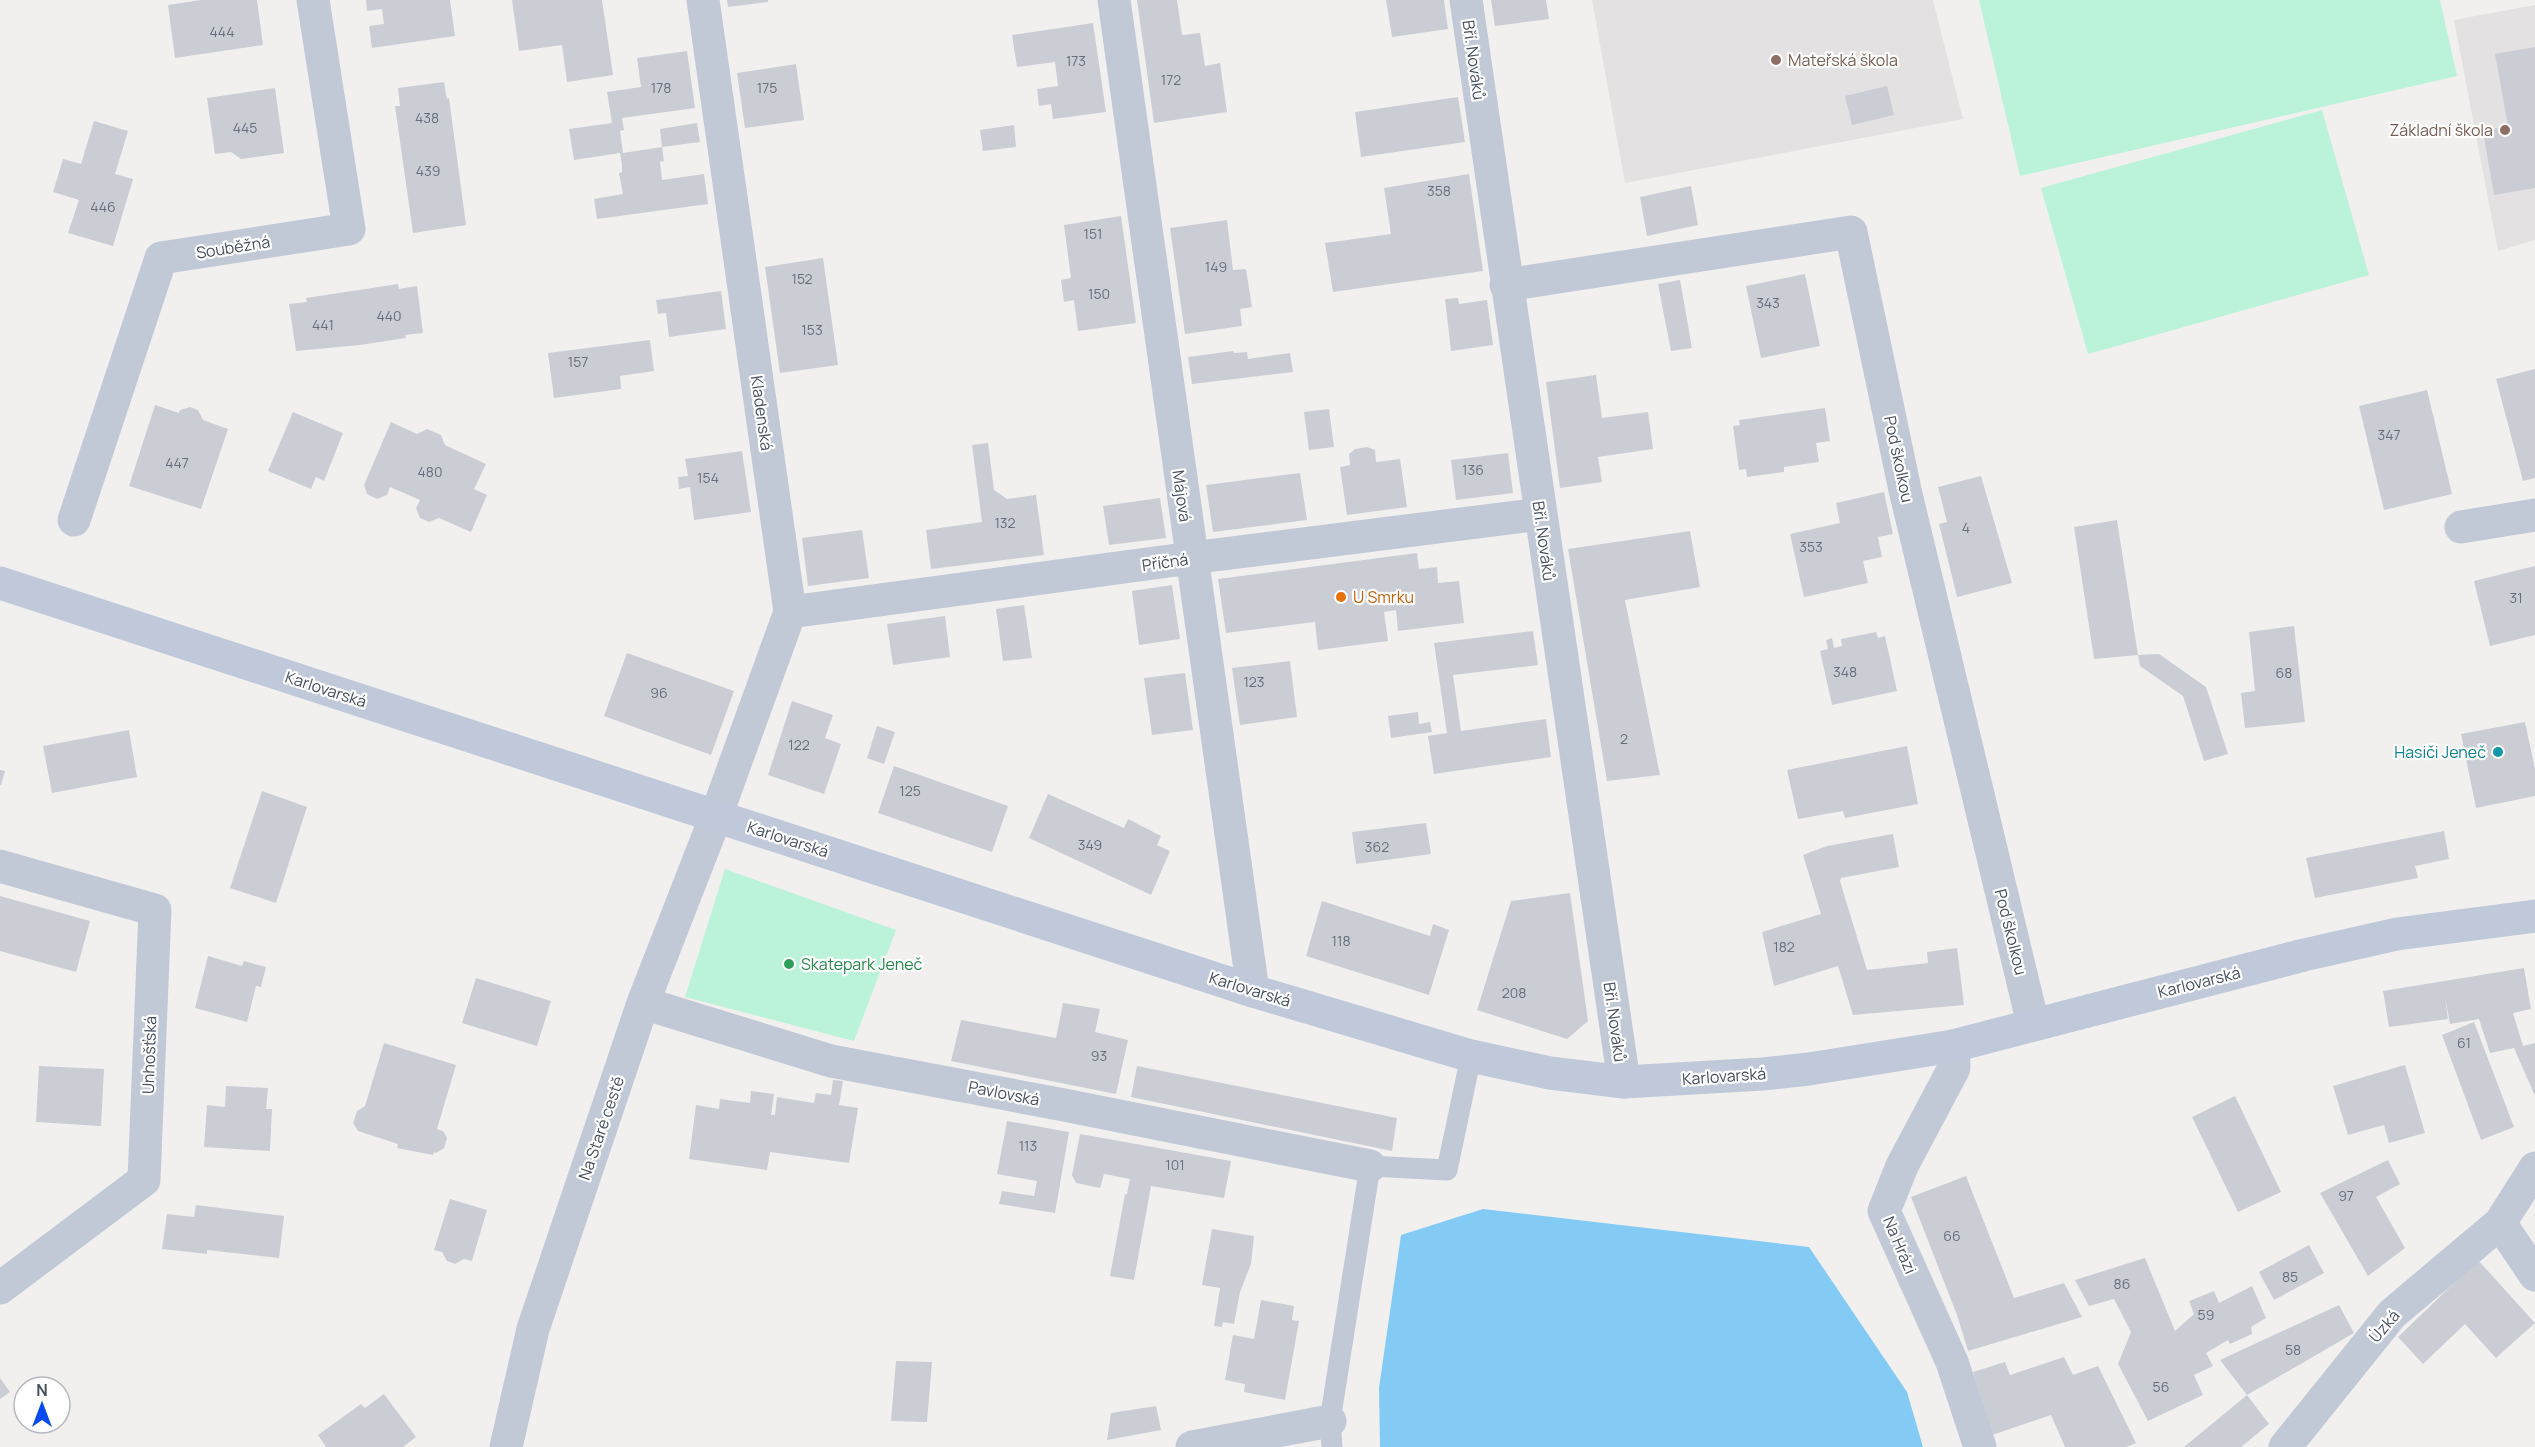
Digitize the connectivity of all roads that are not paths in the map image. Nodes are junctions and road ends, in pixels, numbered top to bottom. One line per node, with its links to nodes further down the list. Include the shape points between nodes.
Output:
1 (313, 0): 8 (street, Souběžná, via 349,230 161,258)
2 (703, 0): 12 (street, Kladenská)
3 (1114, 0): 10 (street, Májová)
4 (1466, 0): 5 (street, Bří. Nováků)
5 (1506, 285): 6 (street, Bří. Nováků); 18 (street, Pod školkou, via 1851,232 1905,490)
6 (1540, 514): 10 (street, Příčná); 21 (street, Bří. Nováků)
7 (2535, 515): 9 (street)
8 (74, 520)
9 (2461, 527)
10 (1191, 558): 12 (street, Příčná); 16 (street, Májová)
11 (0, 583): 13 (main road, Karlovarská)
12 (790, 612): 13 (street, Kladenská)
13 (717, 816): 16 (main road, Karlovarská); 17 (street, Na Staré cestě)
14 (0, 866): 26 (street, Unhošťská, via 155,910 144,1180)
15 (2535, 916): 18 (main road, Karlovarská, via 2397,934)
16 (1253, 991): 20 (main road, Karlovarská)
17 (643, 1003): 22 (street, Pavlovská, via 831,1061); 28 (street, Na Staré cestě, via 533,1329)
18 (2033, 1024): 19 (main road, Karlovarská)
19 (1953, 1046): 21 (main road, Karlovarská, via 1809,1069); 30 (street, Na Hrázi, via 1954,1068 1902,1166 1884,1211 1952,1362)
20 (1471, 1056): 21 (main road, Karlovarská, via 1550,1073); 22 (lane, via 1447,1170)
21 (1624, 1082)
22 (1370, 1166): 27 (lane)
23 (2535, 1168): 24 (street, Úzká)
24 (2500, 1223): 25 (street); 31 (street, Úzká, via 2392,1314)
25 (2535, 1275)
26 (0, 1288)
27 (1331, 1434): 29 (street)
28 (506, 1447)
29 (1192, 1447)
30 (1980, 1447)
31 (2285, 1447)

